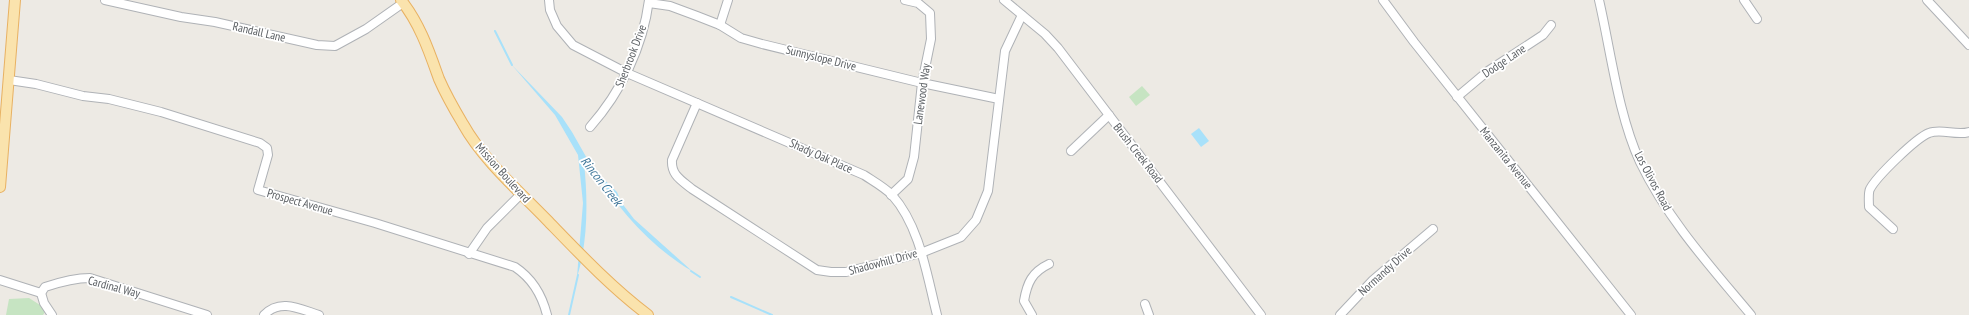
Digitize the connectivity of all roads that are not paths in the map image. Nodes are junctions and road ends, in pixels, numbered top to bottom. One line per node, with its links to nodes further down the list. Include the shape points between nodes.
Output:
1 (16, 0): 19 (main road)
2 (104, 0): 11 (street, Randall Lane, via 317,45 335,46 366,28)
3 (549, 0): 18 (street, Shady Oak Place, via 557,26 573,45)
4 (728, 0): 15 (street)
5 (905, 0): 20 (street, Lanewood Way, via 918,3 930,13 931,39)
6 (1004, 0): 13 (street, Brush Creek Road)
7 (1383, 0): 21 (street, Manzanita Avenue)
8 (1599, 0): 51 (street, Los Olivos Road, via 1620,100 1640,162 1685,236)
9 (1744, 0): 14 (street)
10 (1927, 0): 17 (street)
11 (402, 1): 29 (main road, Mission Boulevard, via 421,29 445,92 463,125 480,149)
12 (649, 2): 15 (street, Sunnyslope Drive, via 670,6); 18 (street, Sherbrook Drive)
13 (1022, 15): 22 (street, Shadowhill Drive, via 1005,51); 24 (street, Brush Creek Road, via 1052,40)
14 (1756, 19)
15 (720, 25): 20 (street, Sunnyslope Drive, via 741,38)
16 (1551, 25): 21 (street, Dodge Lane, via 1543,34 1488,71)
17 (1969, 45)
18 (627, 73): 23 (street, Shady Oak Place); 25 (street, Sherbrook Drive, via 620,88)
19 (9, 80): 28 (main road); 34 (street, Prospect Avenue, via 109,99 161,112 260,143 267,148 268,155 258,190 375,223)
20 (922, 83): 22 (street, Sunnyslope Drive); 30 (street, Lanewood Way, via 914,157 908,179)
21 (1457, 97): 50 (street, Manzanita Avenue)
22 (999, 99): 33 (street, Shadowhill Drive, via 988,191 976,220 961,237)
23 (697, 103): 30 (street, Shady Oak Place, via 864,175); 33 (street, Shadowhill Drive, via 672,160 671,168 676,177 692,189 817,270 846,272)
24 (1109, 116): 27 (street); 48 (street, Brush Creek Road)
25 (590, 127)
26 (1969, 132): 31 (street, via 1929,133 1893,161 1869,190 1869,207)
27 (1070, 151)
28 (0, 187)
29 (521, 194): 34 (street, via 486,228); 44 (main road, Mission Boulevard, via 619,292)
30 (891, 195): 33 (street, Shady Oak Place, via 908,219)
31 (1893, 228)
32 (1432, 229): 49 (street, Normandy Drive, via 1374,280)
33 (921, 253): 45 (street, Shady Oak Place)
34 (470, 254): 43 (street, Prospect Avenue, via 515,267 540,293)
35 (1049, 264): 46 (street, via 1032,275 1026,290 1024,301)
36 (0, 280): 37 (street)
37 (41, 293): 39 (street); 40 (street, Cardinal Way, via 45,287 51,285 74,278 90,278)
38 (1145, 304): 47 (street)
39 (52, 315)
40 (207, 315)
41 (264, 315): 42 (street, via 278,305 288,305)
42 (319, 315)
43 (547, 315)
44 (648, 315)
45 (937, 315)
46 (1032, 315)
47 (1149, 315)
48 (1261, 315)
49 (1340, 315)
50 (1631, 315)
51 (1751, 315)

